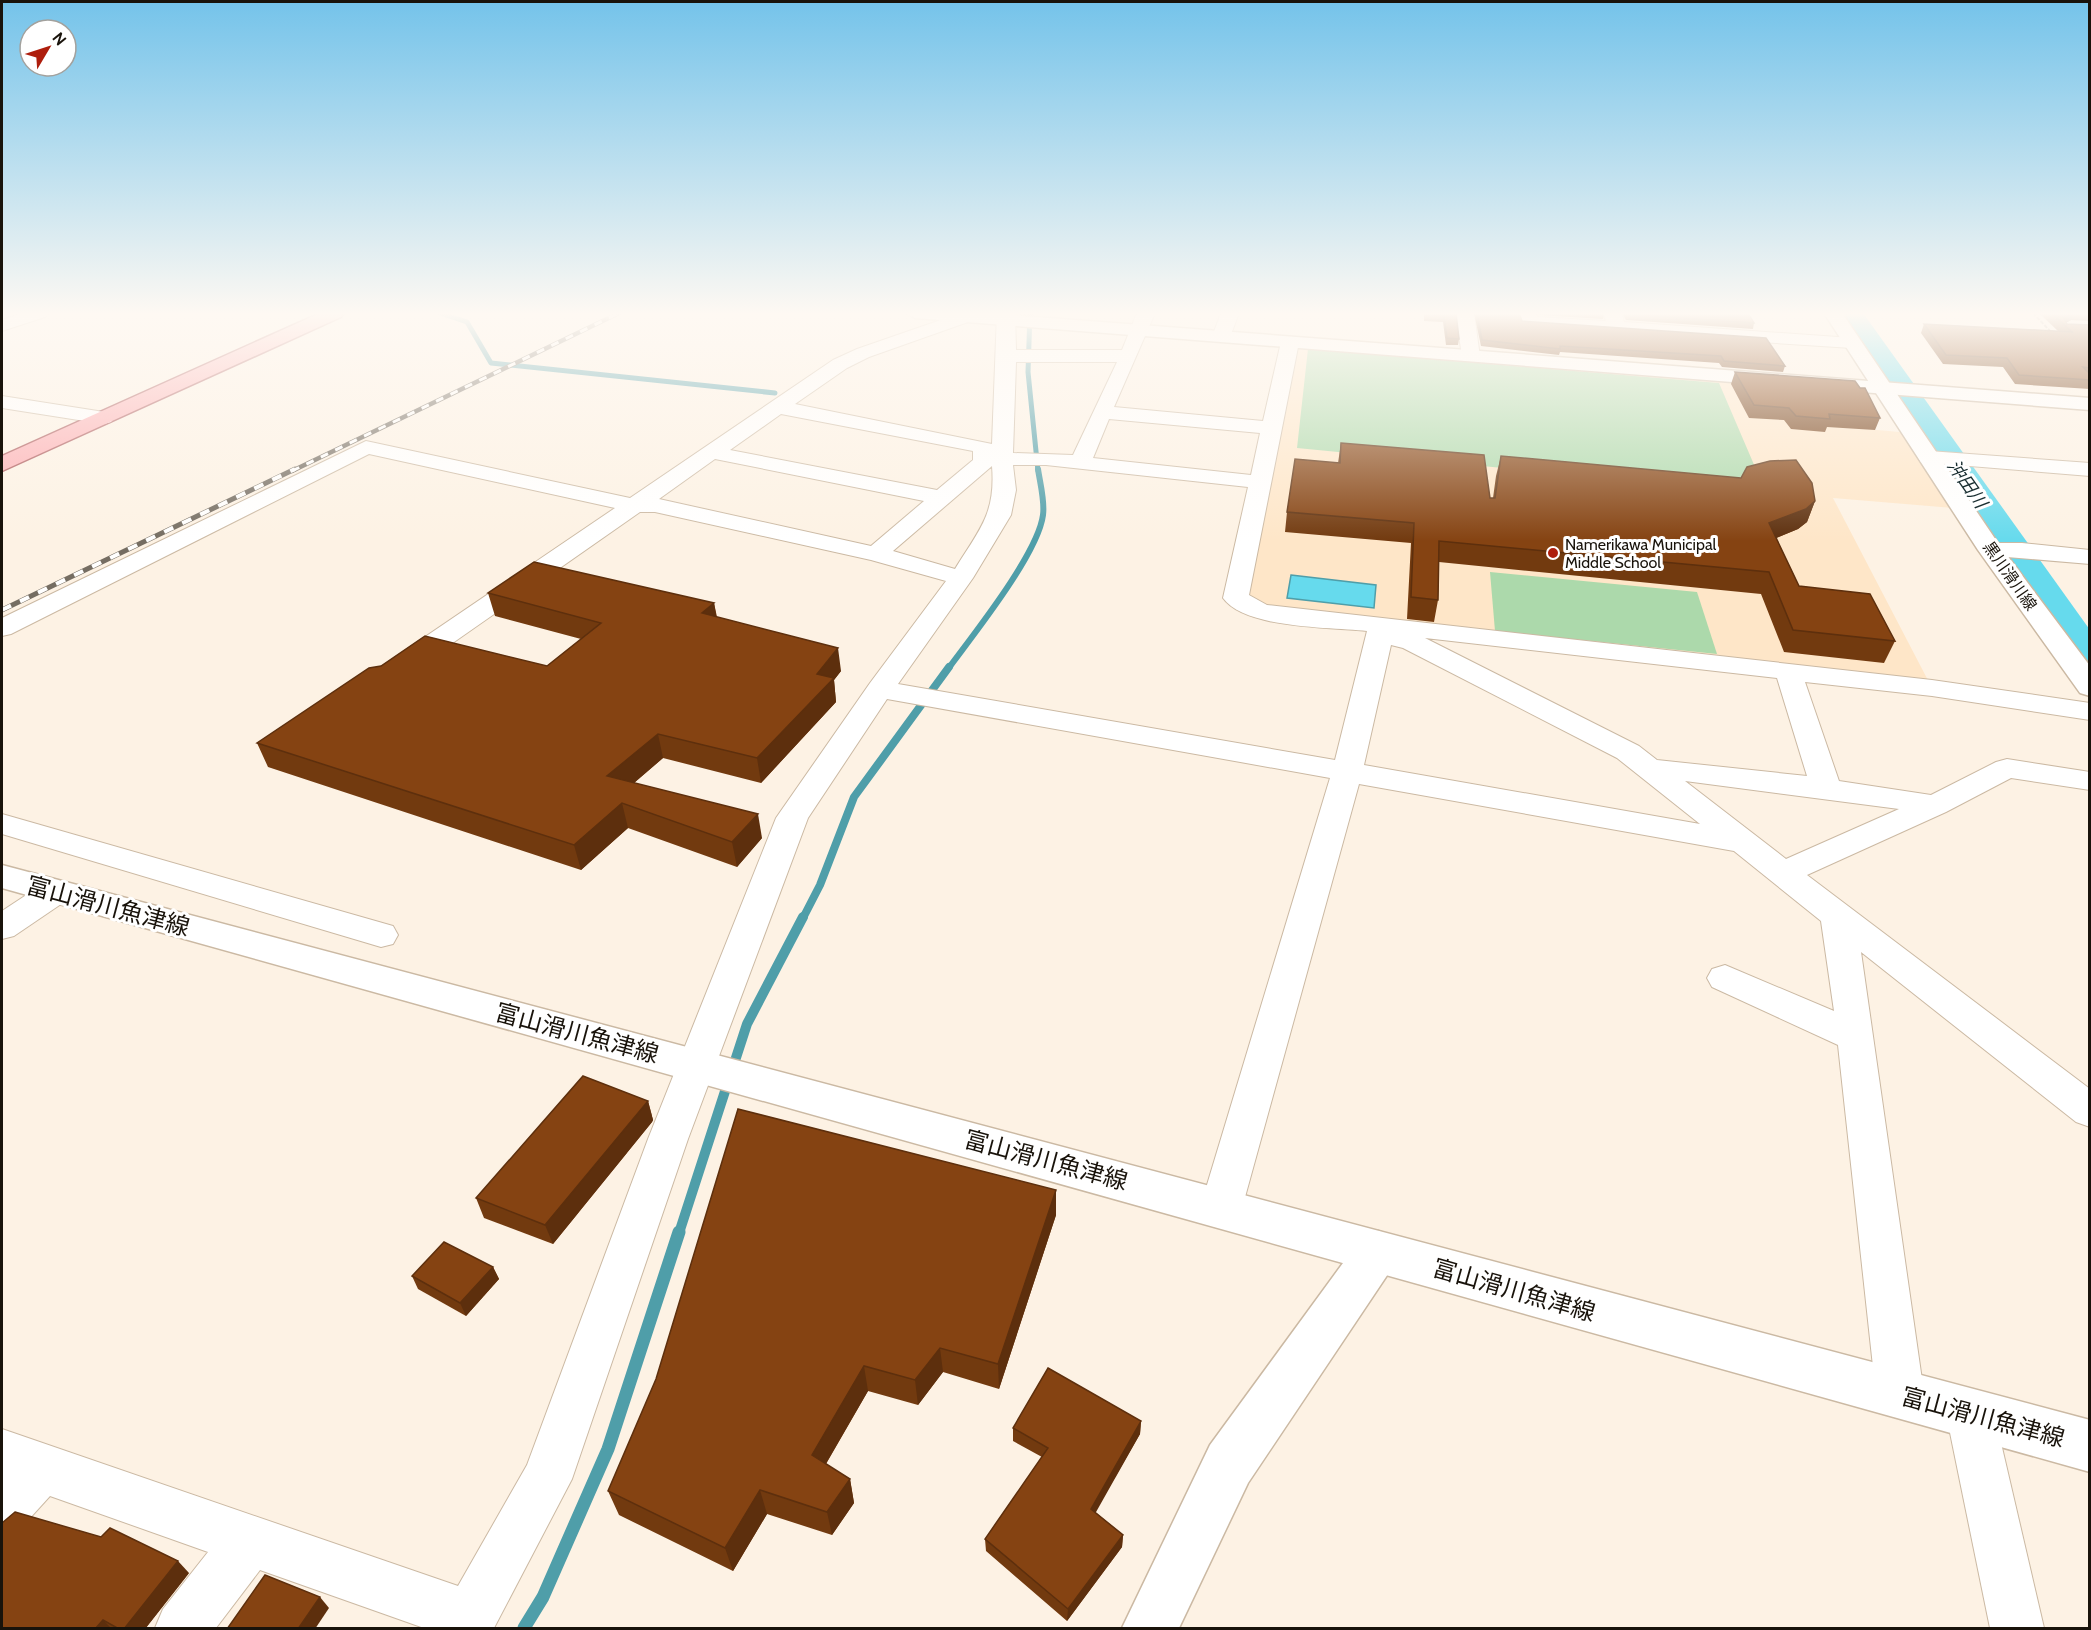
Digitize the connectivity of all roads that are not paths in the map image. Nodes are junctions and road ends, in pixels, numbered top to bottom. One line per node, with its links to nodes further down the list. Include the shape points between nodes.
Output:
1 (168, 389): 12 (main road)
2 (804, 389): 10 (street)
3 (1005, 389): 16 (street)
4 (1113, 389): 11 (street)
5 (1280, 389): 13 (street)
6 (1884, 389): 15 (main road, 黒川滑川線)
7 (1897, 389): 9 (main road)
8 (2, 402): 12 (street)
9 (2090, 404)
10 (778, 407): 14 (street); 21 (street, via 984,447 984,462)
11 (1102, 412): 13 (street); 17 (street)
12 (104, 418): 18 (main road)
13 (1271, 428): 20 (street)
14 (710, 452): 21 (street); 22 (street)
15 (1929, 457): 19 (street); 23 (main road, 黒川滑川線)
16 (1002, 459): 17 (street); 26 (street, via 1005,490 1000,515)
17 (1080, 463): 20 (street)
18 (2, 464)
19 (2090, 470)
20 (1259, 482): 28 (street, via 1236,598 1261,612)
21 (941, 498): 24 (street)
22 (631, 505): 24 (street, via 655,506); 27 (street, via 366,447); 30 (street, via 587,540)
23 (1991, 550): 25 (street); 31 (main road, 黒川滑川線)
24 (876, 554): 26 (street)
25 (2090, 557)
26 (961, 578): 32 (street)
27 (2, 628)
28 (1380, 630): 29 (street); 34 (street, via 1411,641 1628,752); 35 (street)
29 (1788, 671): 33 (street); 37 (street)
30 (388, 674)
31 (2090, 687)
32 (880, 688): 35 (street); 49 (street, via 792,818)
33 (2090, 712)
34 (1650, 768): 37 (street); 40 (street)
35 (1347, 772): 40 (street); 51 (street)
36 (2090, 781): 38 (street, via 2007,768)
37 (1826, 788): 38 (street)
38 (1935, 805): 41 (street)
39 (2, 824): 46 (street)
40 (1742, 842): 41 (street)
41 (1783, 873): 44 (street)
42 (2, 877): 43 (main road, 富山滑川魚津線)
43 (55, 892): 45 (street); 49 (main road, 富山滑川魚津線)
44 (1838, 916): 48 (street); 50 (street)
45 (2, 927)
46 (381, 934)
47 (1725, 978): 48 (street)
48 (1856, 1037): 53 (street)
49 (697, 1064): 51 (main road, 富山滑川魚津線); 59 (street, via 547,1479)
50 (2090, 1112)
51 (1221, 1208): 52 (main road, 富山滑川魚津線)
52 (1378, 1251): 53 (main road, 富山滑川魚津線); 61 (main road, via 1229,1464)
53 (1900, 1394): 54 (main road, 富山滑川魚津線)
54 (1970, 1413): 55 (main road, 富山滑川魚津線); 62 (street)
55 (2090, 1446)
56 (21, 1461): 57 (street); 58 (street)
57 (2, 1511)
58 (250, 1541): 59 (street); 60 (street)
59 (468, 1623)
60 (182, 1629)
61 (1150, 1629)
62 (2016, 1629)

